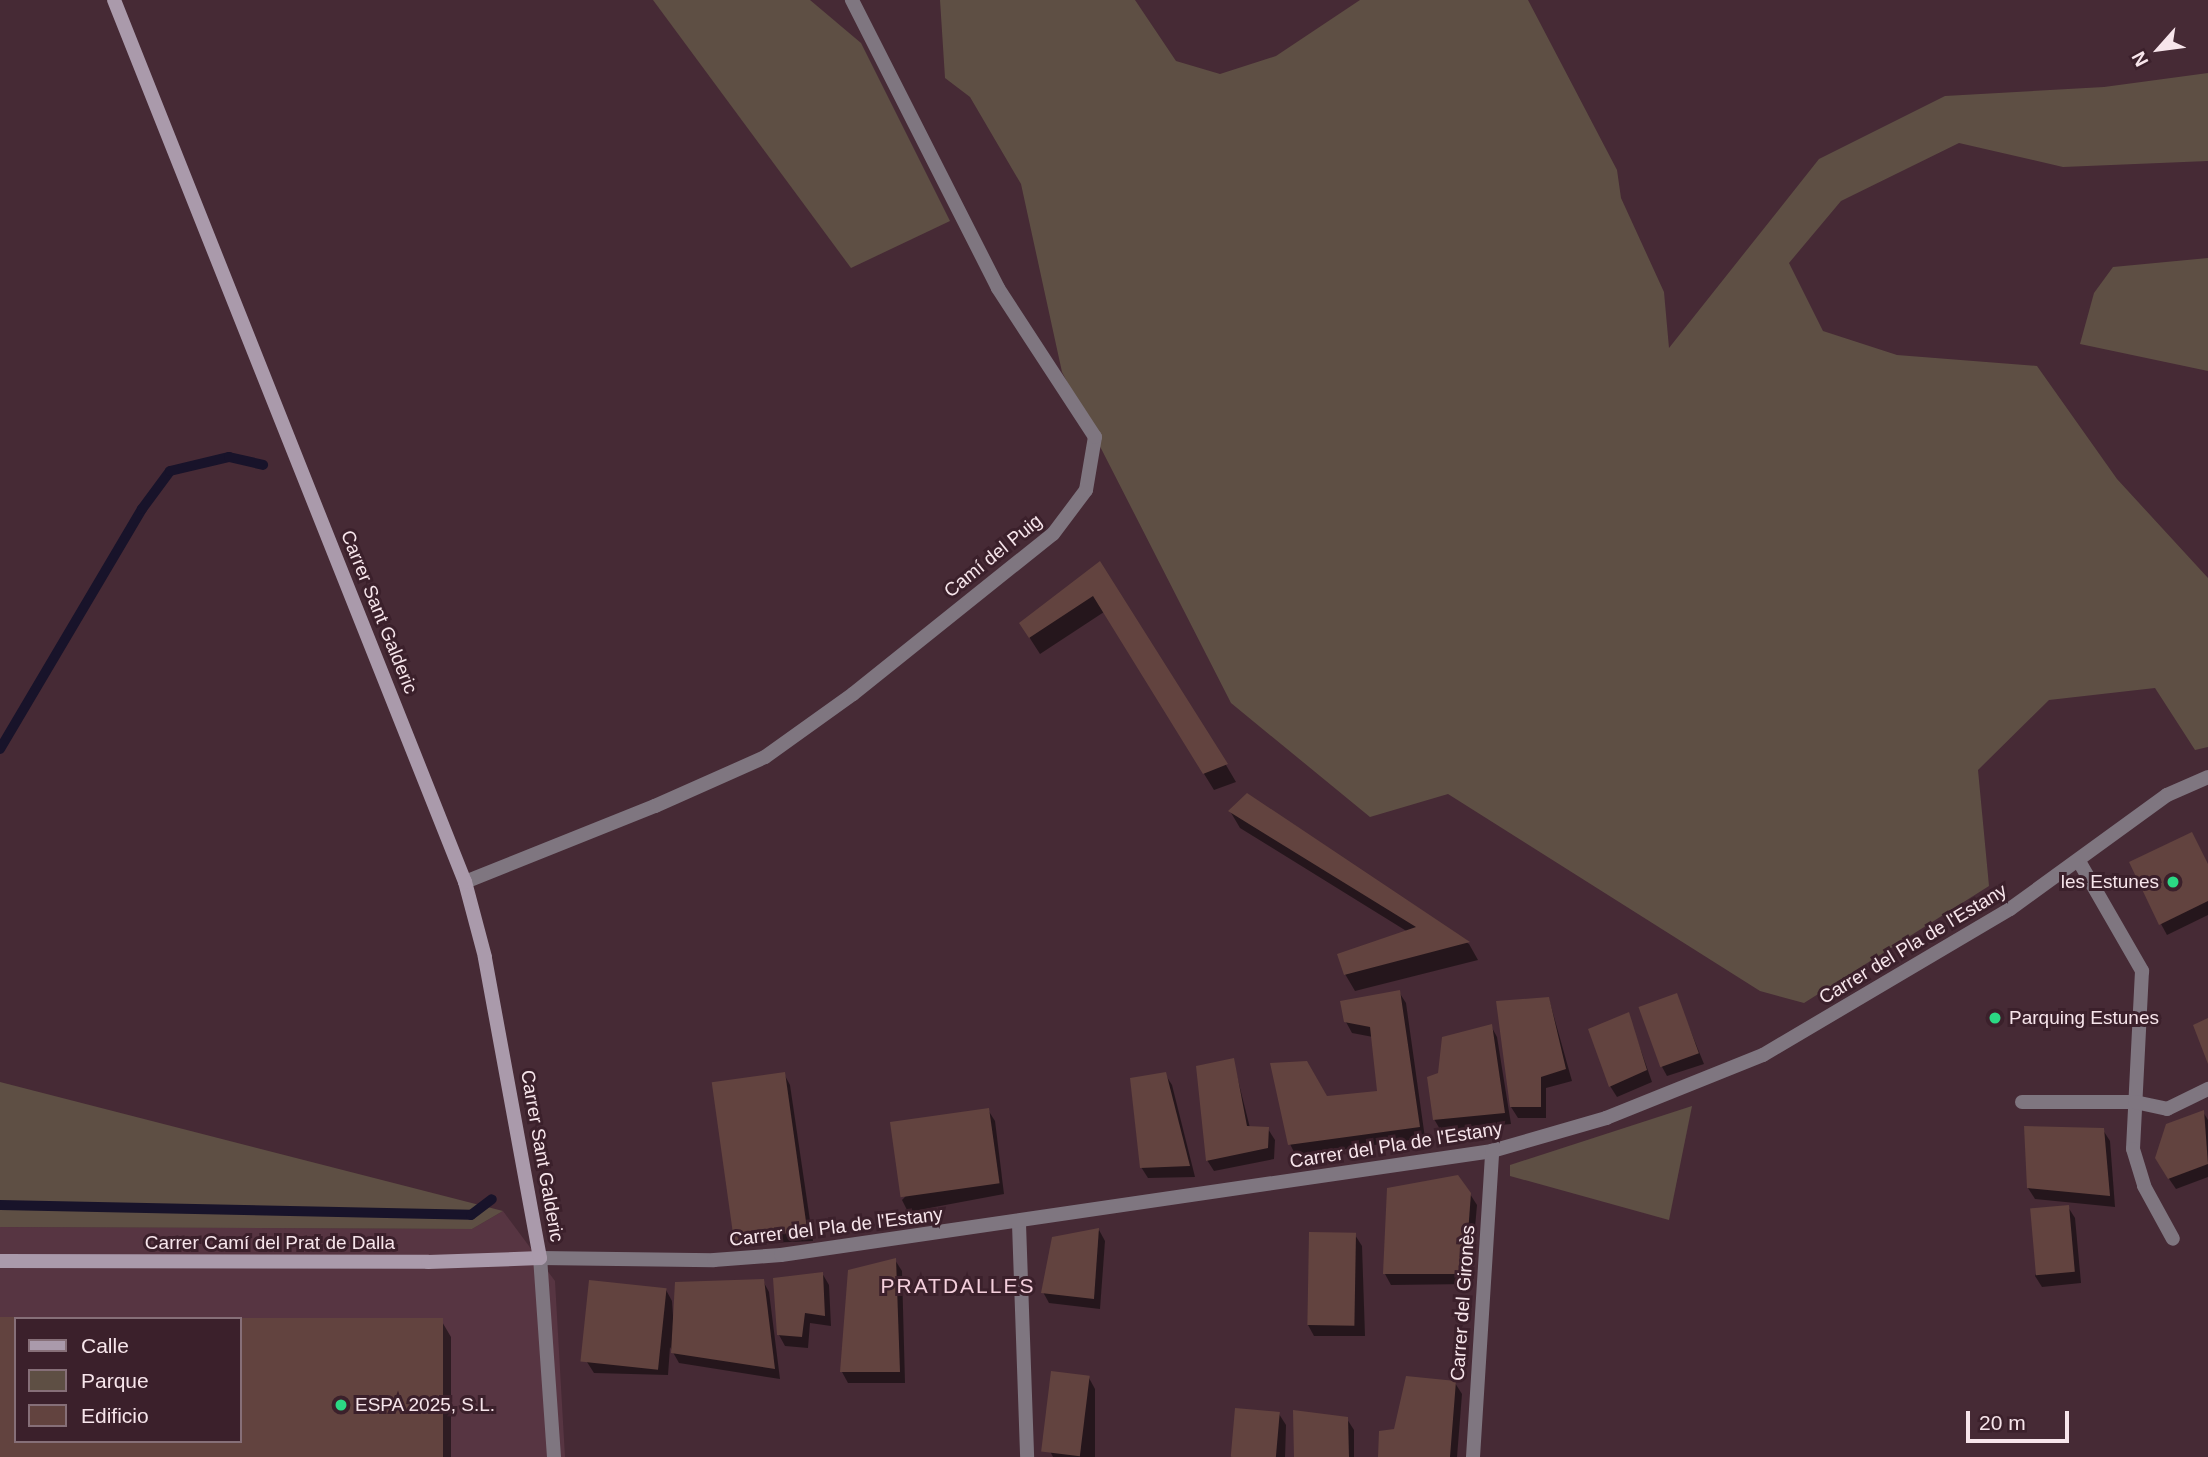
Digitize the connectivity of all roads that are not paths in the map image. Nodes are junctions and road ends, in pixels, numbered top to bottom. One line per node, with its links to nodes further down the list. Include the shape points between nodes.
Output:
1 (114, 0): 5 (street, Carrer Sant Galderic)
2 (852, 0): 5 (street, Camí del Puig, via 998,288 1095,437 1086,490 1053,534 853,694 765,757)
3 (2208, 777): 4 (street, Carrer del Pla de l'Estany, via 2167,795)
4 (2080, 863): 8 (street, via 2142,971); 9 (street, Carrer del Pla de l'Estany, via 1919,965 1762,1055 1606,1118)
5 (466, 881): 12 (street, Carrer Sant Galderic, via 485,957)
6 (2208, 1089): 8 (street, via 2167,1109)
7 (2022, 1102): 8 (street)
8 (2135, 1102): 11 (street, via 2133,1149 2144,1186)
9 (1492, 1151): 10 (street, Carrer del Pla de l'Estany); 16 (street, Carrer del Gironès)
10 (1019, 1224): 12 (street, Carrer del Pla de l'Estany, via 727,1259); 15 (street)
11 (2173, 1239)
12 (540, 1258): 13 (street, Carrer Camí del Prat de Dalla); 14 (street)
13 (0, 1261)
14 (554, 1457)
15 (1027, 1457)
16 (1473, 1457)

